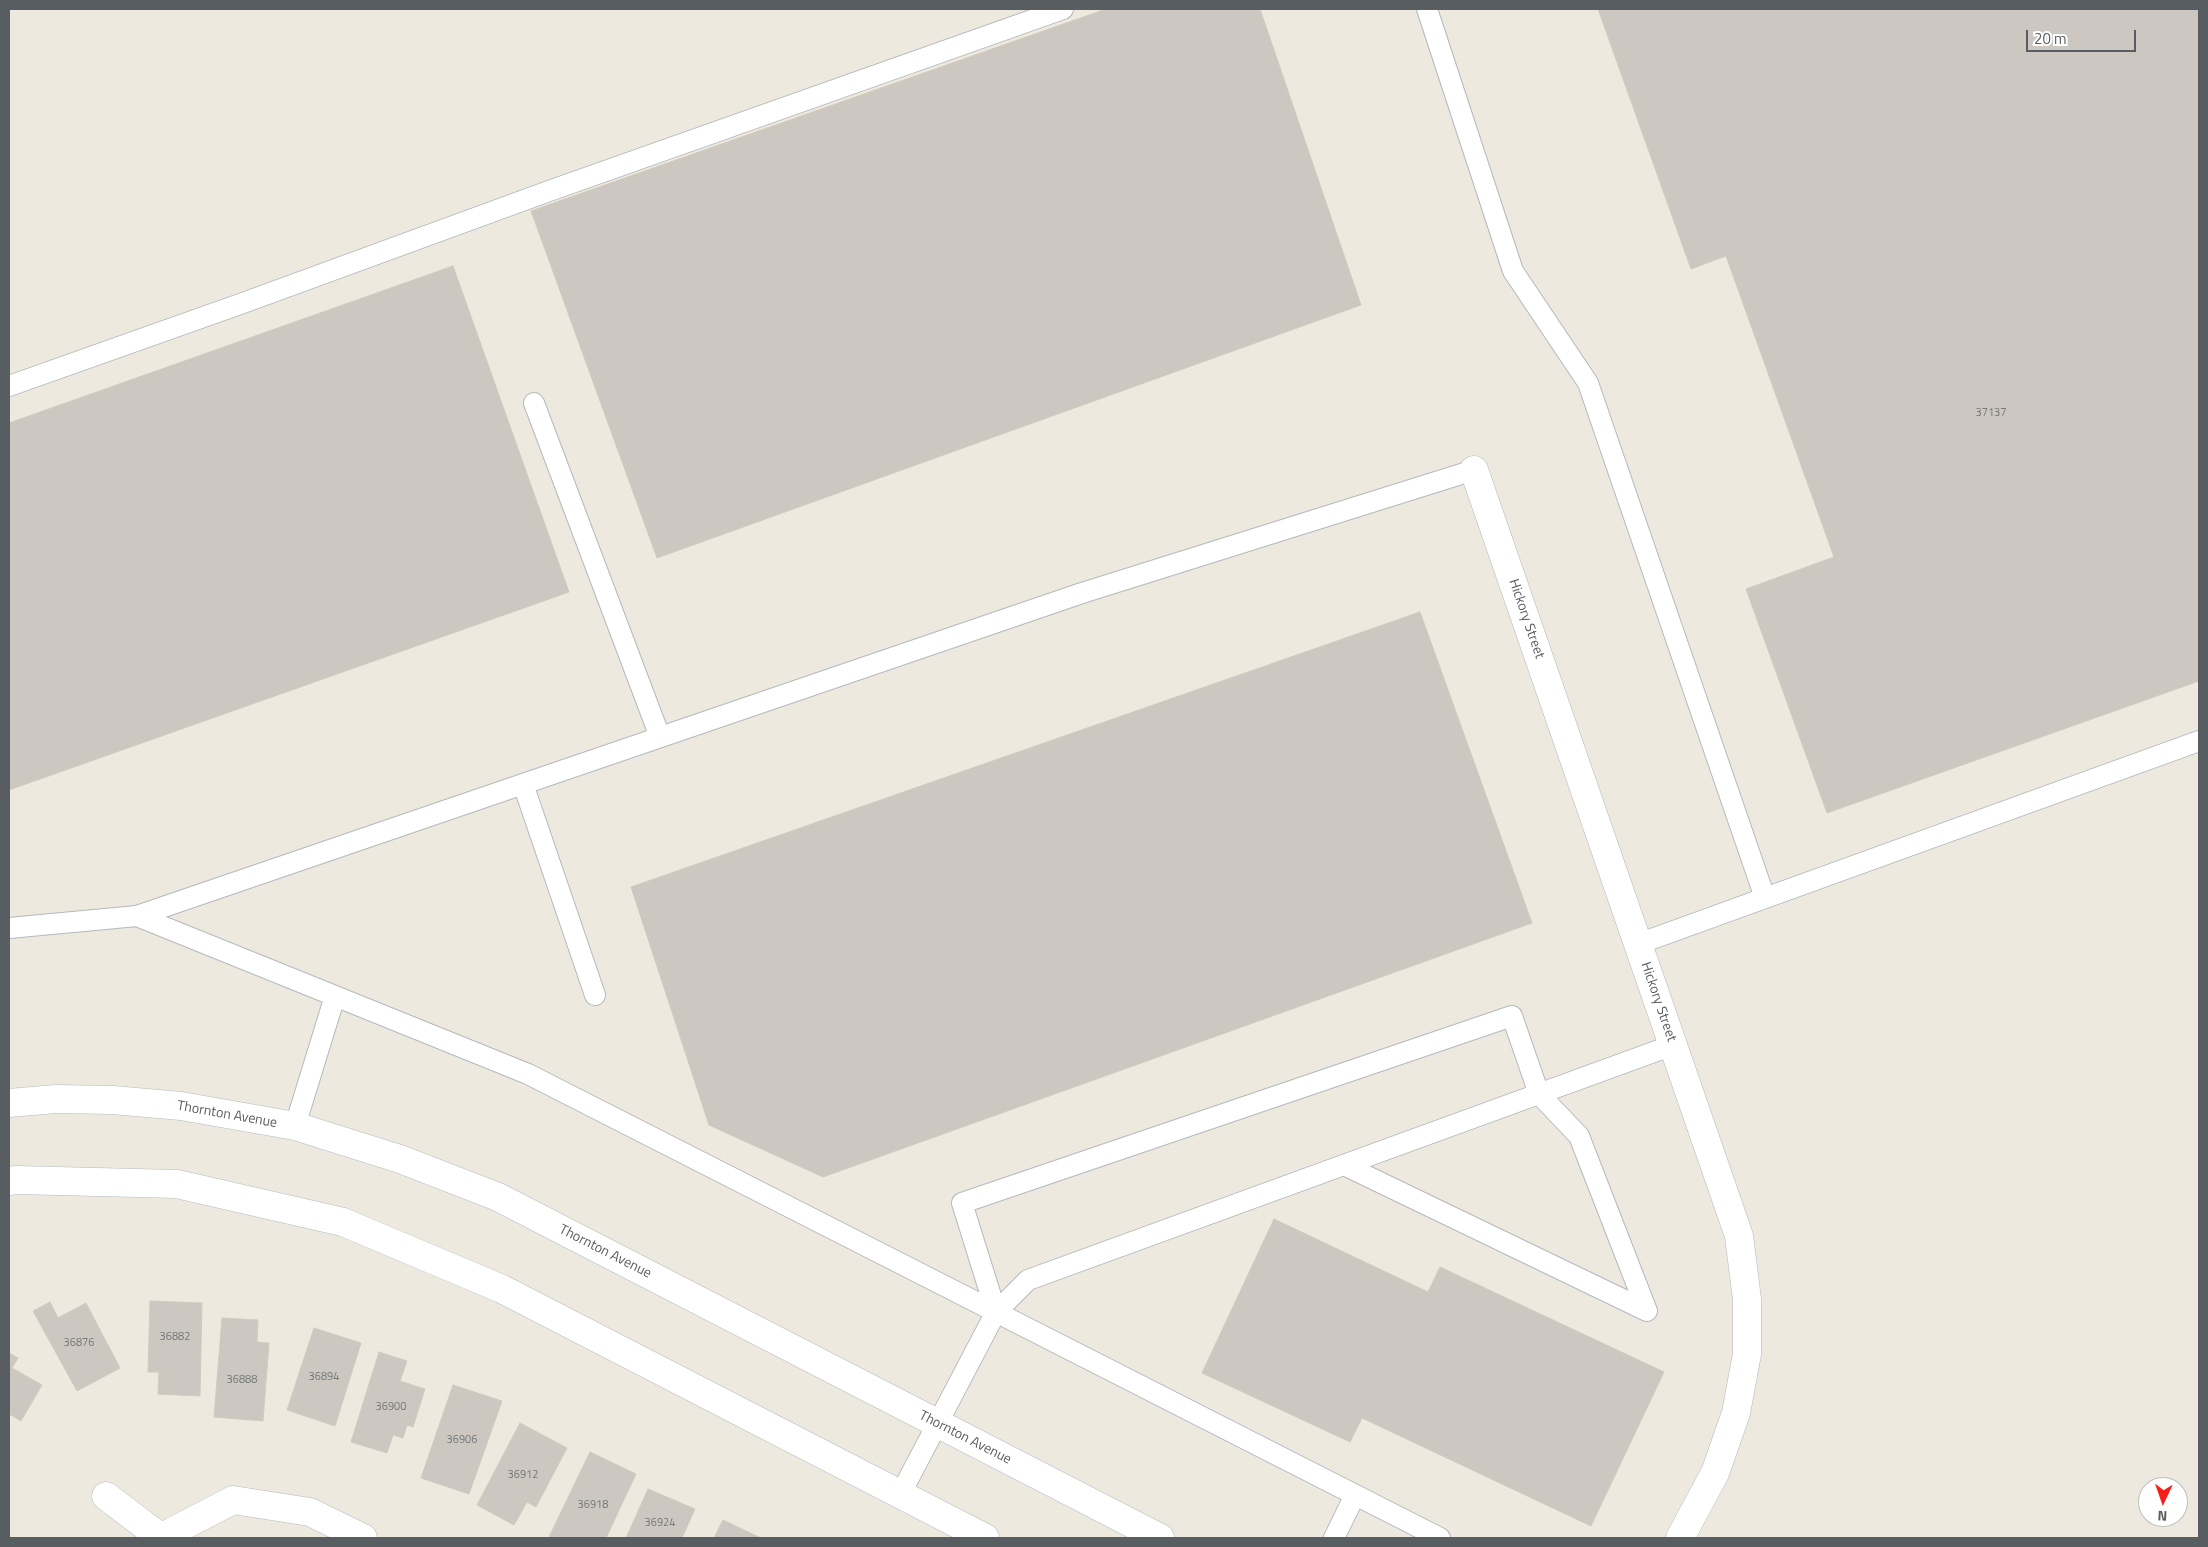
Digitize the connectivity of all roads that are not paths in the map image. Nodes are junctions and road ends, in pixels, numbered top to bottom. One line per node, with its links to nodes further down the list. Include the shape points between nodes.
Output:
1 (1063, 9): 3 (lane)
2 (1427, 9): 9 (lane, via 1513,270 1588,383)
3 (9, 386)
4 (534, 403): 6 (lane)
5 (1474, 470): 6 (lane, via 1082,593); 12 (main road, Hickory Street)
6 (660, 737): 8 (lane)
7 (2199, 741): 9 (lane)
8 (523, 784): 10 (lane); 13 (lane)
9 (1765, 898): 12 (lane)
10 (137, 916): 11 (lane); 14 (lane)
11 (9, 928)
12 (1638, 944): 15 (main road, Hickory Street)
13 (595, 995)
14 (335, 996): 18 (lane); 21 (lane, via 528,1074)
15 (1673, 1045): 16 (lane); 32 (main road, Hickory Street, via 1739,1236 1748,1298 1747,1354 1736,1413 1715,1473)
16 (1539, 1094): 19 (lane); 19 (lane, via 1579,1136 1646,1311); 21 (lane, via 1512,1016 962,1203)
17 (9, 1103): 18 (main road, Thornton Avenue, via 113,1100 181,1106)
18 (295, 1126): 22 (main road, Thornton Avenue, via 400,1159 498,1197)
19 (1344, 1165): 21 (lane, via 1028,1280)
20 (9, 1181): 23 (main road, via 177,1184 342,1222 502,1289)
21 (996, 1312): 22 (lane); 24 (lane)
22 (938, 1424): 23 (lane); 29 (main road, Thornton Avenue)
23 (901, 1493): 28 (main road)
24 (1355, 1495): 30 (lane); 31 (lane)
25 (106, 1496): 26 (main road)
26 (160, 1538): 27 (main road, via 234,1500 310,1512)
27 (363, 1538)
28 (985, 1538)
29 (1160, 1538)
30 (1334, 1538)
31 (1440, 1538)
32 (1680, 1538)

